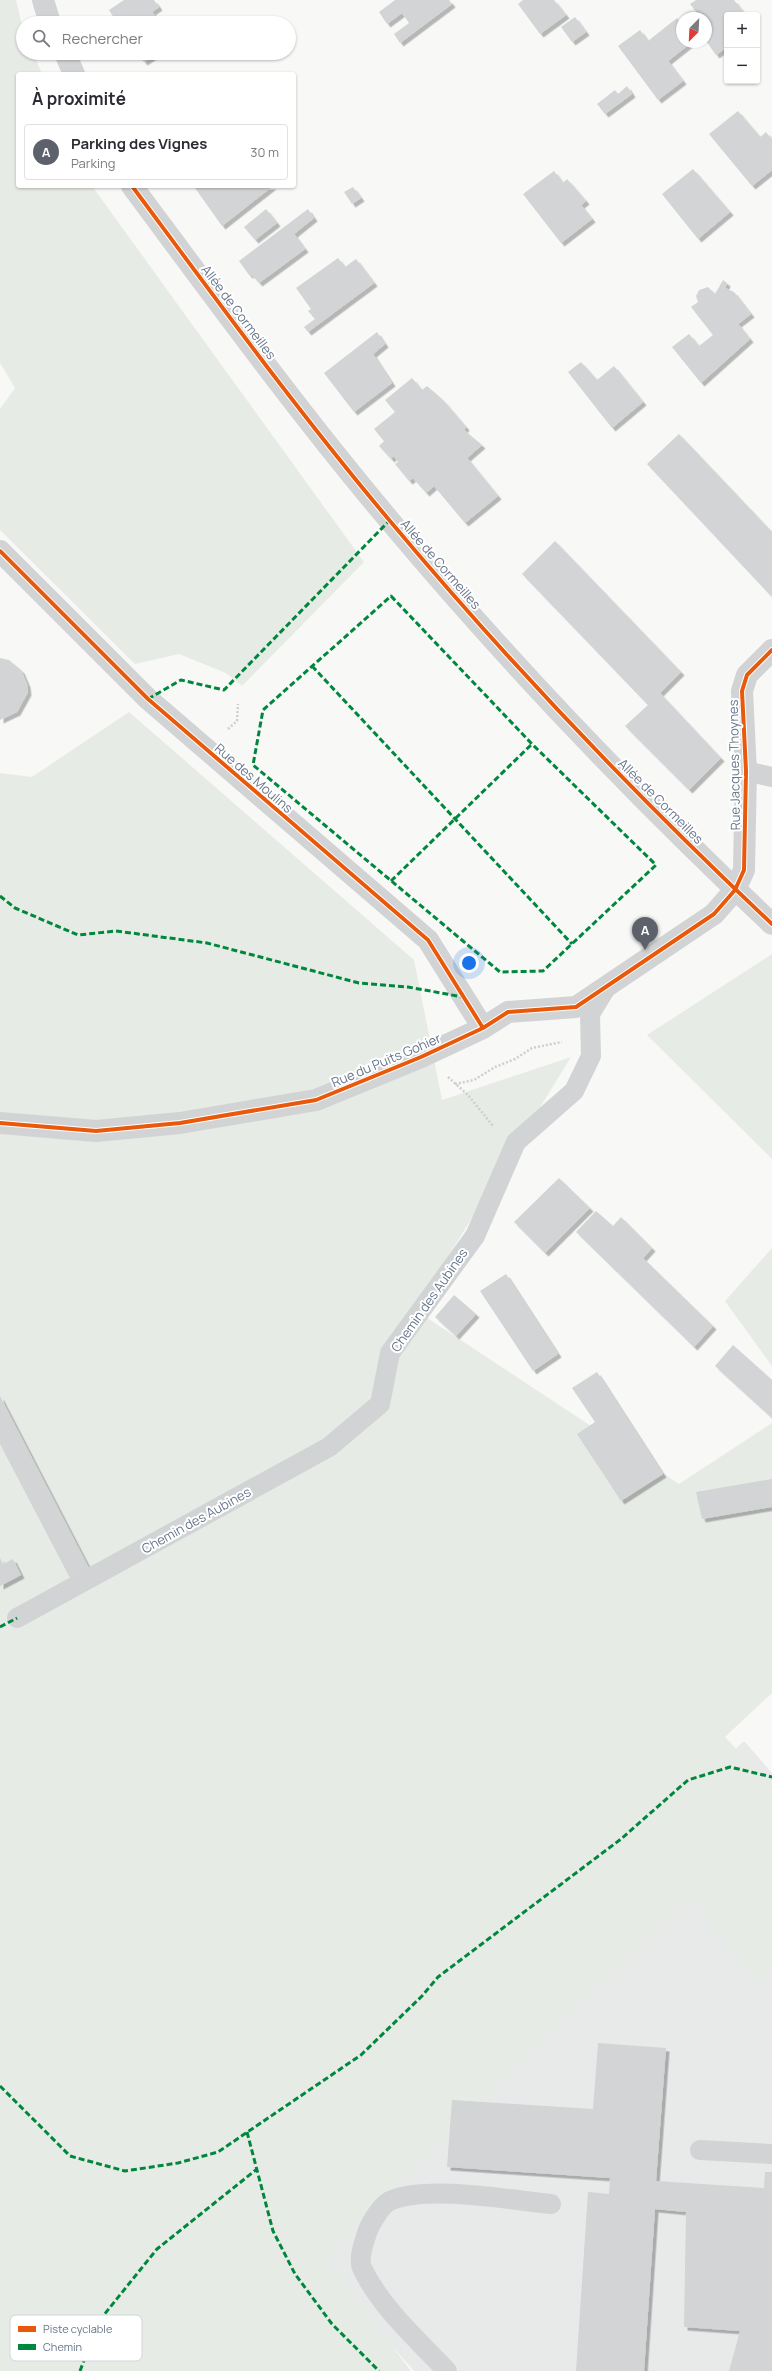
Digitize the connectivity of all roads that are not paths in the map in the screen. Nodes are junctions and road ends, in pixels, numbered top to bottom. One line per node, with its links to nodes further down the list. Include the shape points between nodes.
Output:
1 (43, 0): 2 (street)
2 (48, 16)
3 (67, 60): 4 (street)
4 (73, 72)
5 (133, 188): 10 (street, Allée de Cormeilles, via 289,396 389,521 553,706)
6 (0, 551): 13 (street, Rue des Moulins, via 148,699 428,940)
7 (772, 650): 8 (street, Rue Jacques Thoynes, via 747,675 742,691)
8 (746, 771): 9 (lane); 10 (street, Rue Jacques Thoynes, via 744,870)
9 (772, 777)
10 (735, 890): 11 (street, Allée de Cormeilles); 12 (street, Rue du Puits Gohier, via 714,914)
11 (772, 924)
12 (607, 986): 13 (street, Rue du Puits Gohier, via 576,1007 508,1012); 15 (lane, Chemin des Aubines, via 590,1014 591,1056 574,1091 516,1142 475,1236 390,1353 380,1404 330,1447)
13 (483, 1028): 14 (street, Rue du Puits Gohier, via 424,1056 316,1100 180,1123 96,1131)
14 (0, 1123)
15 (17, 1618)
16 (700, 2150): 17 (lane)
17 (772, 2154)
18 (551, 2204): 19 (lane, via 437,2193 410,2195 390,2200 370,2222 363,2245 361,2267 384,2303)
19 (447, 2371)

